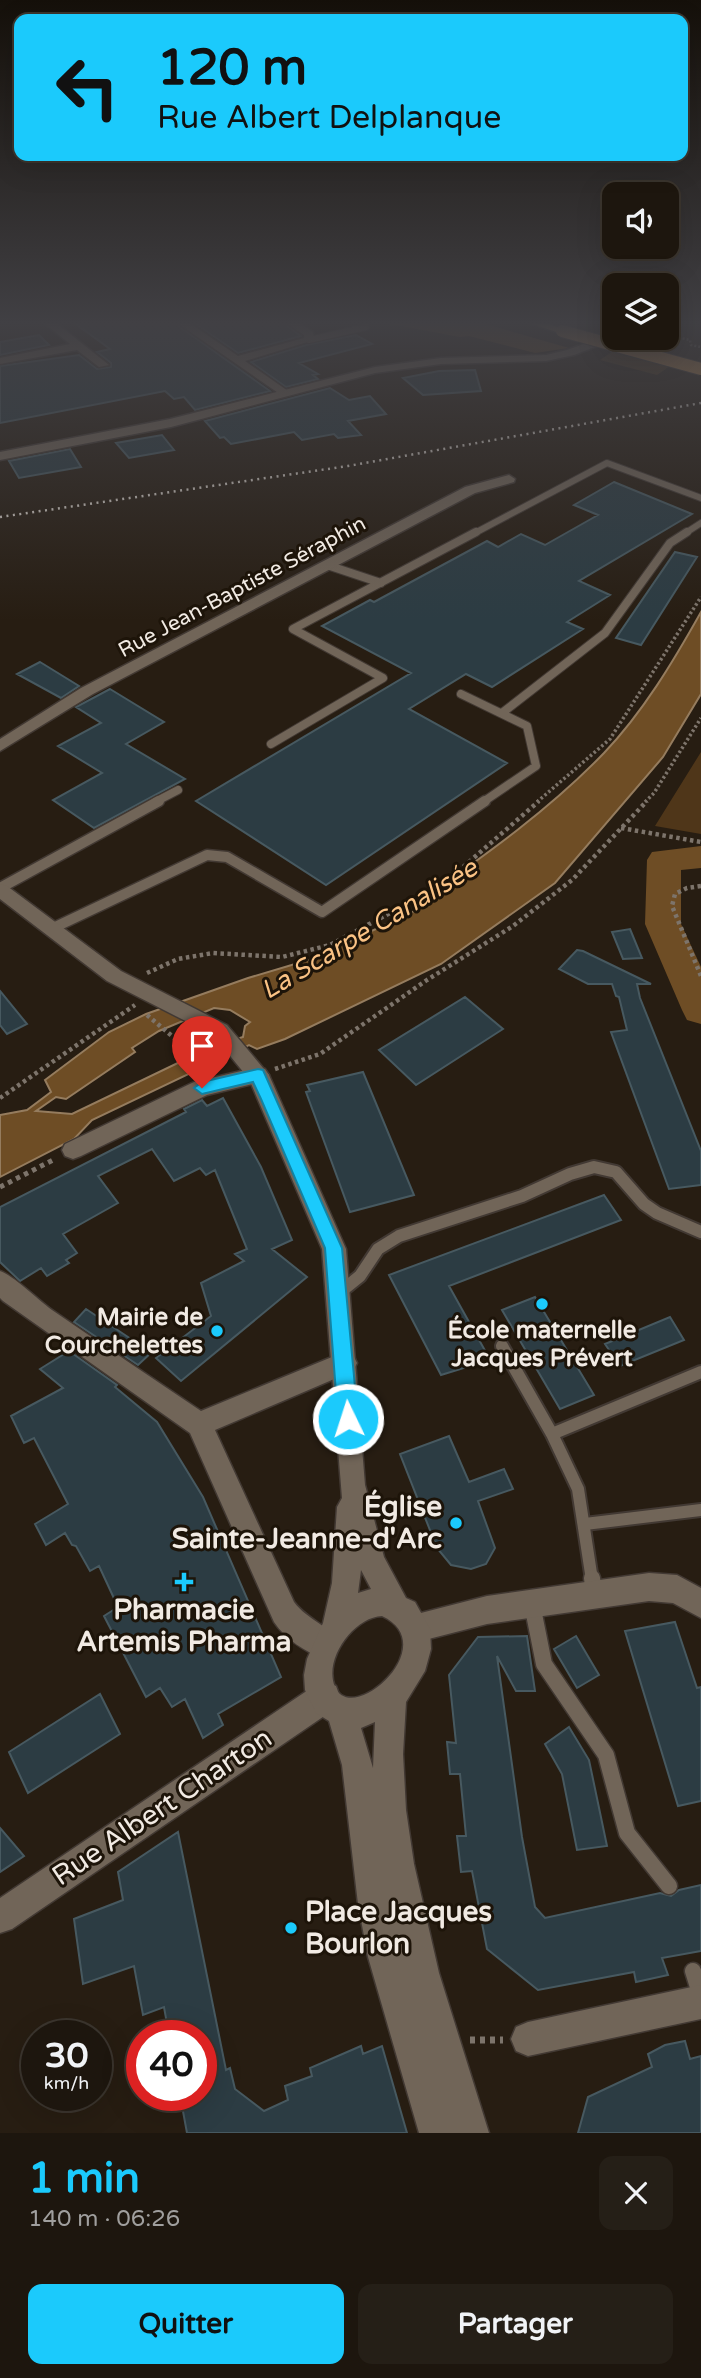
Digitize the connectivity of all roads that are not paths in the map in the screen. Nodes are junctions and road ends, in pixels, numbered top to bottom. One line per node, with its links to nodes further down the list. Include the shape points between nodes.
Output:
1 (176, 422): 2 (street)
2 (0, 456)
3 (509, 480): 6 (street, Rue Jean-Baptiste Séraphin, via 476,488)
4 (701, 498): 7 (lane, via 607,463)
5 (701, 523): 9 (lane, via 670,542 606,633)
6 (330, 566): 7 (lane); 11 (street, Rue Jean-Baptiste Séraphin, via 87,691)
7 (381, 583): 10 (lane, via 293,629 383,678)
8 (461, 694): 9 (lane)
9 (502, 713): 14 (lane, via 527,726 536,766 322,912 227,857 207,855)
10 (271, 744)
11 (0, 746)
12 (178, 790): 13 (lane)
13 (0, 889): 14 (street)
14 (51, 929): 15 (street, via 150,1005 220,1030)
15 (253, 1069): 16 (street, via 202,1088); 19 (street, via 334,1248)
16 (73, 1150)
17 (701, 1232): 19 (lane, via 657,1214 626,1179 599,1167 396,1238 378,1248 361,1275)
18 (0, 1281): 23 (street, via 62,1331)
19 (339, 1293): 21 (street)
20 (502, 1346): 24 (lane)
21 (344, 1363): 23 (street); 25 (street)
22 (701, 1372): 24 (lane)
23 (199, 1424): 33 (street, via 284,1612 293,1625)
24 (552, 1434): 27 (lane, via 578,1489)
25 (352, 1485): 30 (street, via 371,1561); 33 (street, via 346,1583)
26 (701, 1510): 27 (lane)
27 (585, 1524): 28 (lane)
28 (594, 1594): 29 (street); 31 (street, via 664,1586 690,1594)
29 (532, 1603): 32 (street); 36 (lane, via 544,1664 606,1755 627,1833)
30 (394, 1604): 32 (street, via 414,1619); 33 (street, via 370,1602 358,1607)
31 (701, 1604)
32 (417, 1628): 34 (street, via 415,1655)
33 (331, 1635): 35 (street, via 320,1657 319,1679)
34 (391, 1697): 35 (street, via 369,1711 351,1714); 42 (street, via 386,1744 402,1899)
35 (333, 1704): 37 (street, Rue Albert Charton); 41 (street, via 355,1748 385,1960)
36 (669, 1886)
37 (0, 1917)
38 (697, 1987): 39 (lane); 40 (street)
39 (701, 1997)
40 (528, 2039)
41 (437, 2133)
42 (471, 2133)

